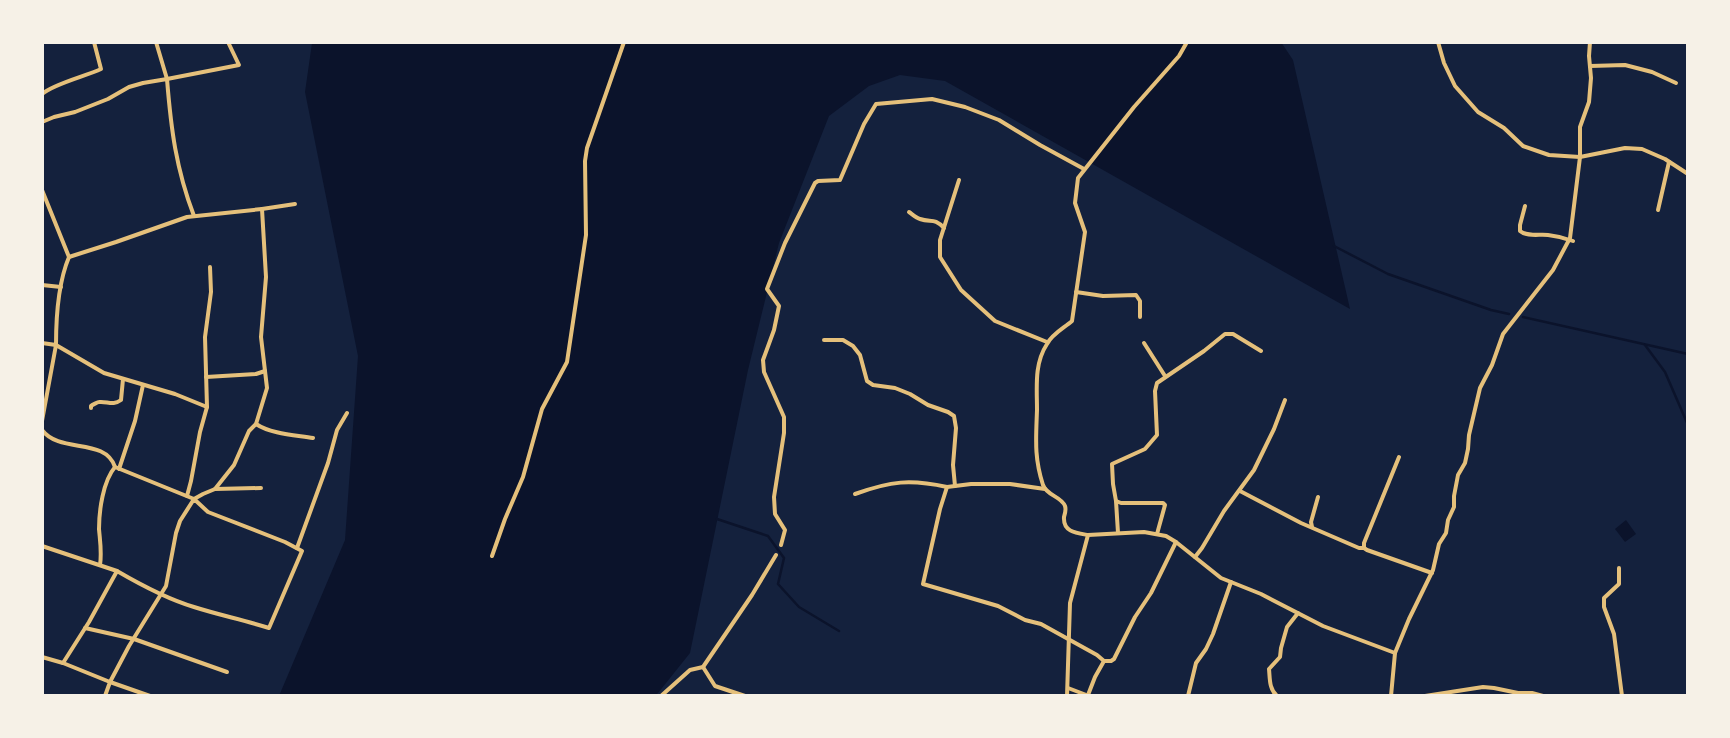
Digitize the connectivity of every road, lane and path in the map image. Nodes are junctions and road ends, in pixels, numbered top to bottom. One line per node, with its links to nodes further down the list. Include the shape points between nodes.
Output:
1 (94, 42): 11 (street, via 101,69 56,85)
2 (156, 42): 9 (street)
3 (228, 42): 9 (street, via 239,65)
4 (624, 42): 75 (street, via 587,148 586,235 567,362 542,409 523,477)
5 (1187, 42): 15 (street)
6 (1438, 42): 13 (street, via 1454,86 1478,112 1504,128 1523,146 1549,155)
7 (1590, 42): 8 (street)
8 (1590, 66): 10 (street, via 1625,65); 13 (street, via 1589,102 1580,127)
9 (167, 79): 12 (street, via 130,87 108,99); 24 (street, via 179,172)
10 (1676, 83)
11 (42, 94)
12 (42, 122)
13 (1580, 157): 14 (street, via 1625,148 1642,149); 26 (street)
14 (1669, 162): 16 (street); 22 (street)
15 (1084, 169): 31 (street, via 1078,178 1075,203 1085,232); 70 (street, via 999,120 965,107 932,98 876,104 840,180 815,183 767,289 779,306 763,360 764,372 784,417 774,497 775,514 785,530)
16 (1688, 174)
17 (959, 180): 25 (street)
18 (43, 191): 27 (street)
19 (294, 204): 21 (street)
20 (1525, 206): 26 (street, via 1520,225 1524,235 1550,235)
21 (262, 209): 24 (street); 39 (street, via 266,277 261,337)
22 (1658, 210)
23 (909, 212): 25 (street)
24 (194, 216): 27 (street)
25 (944, 228): 34 (street, via 940,256 961,290 995,321)
26 (1571, 241): 80 (street, via 1553,270 1503,334 1480,388 1467,456 1456,483 1454,507 1439,544)
27 (69, 257): 30 (street)
28 (210, 267): 41 (street)
29 (42, 285): 30 (street)
30 (61, 287): 37 (street)
31 (1076, 292): 32 (street, via 1103,296 1136,295 1140,301); 34 (street, via 1072,320)
32 (1140, 318)
33 (824, 340): 54 (street, via 843,340 853,346 860,355 867,381 873,385 903,391 954,416)
34 (1047, 342): 58 (street, via 1036,377 1035,443 1039,474)
35 (42, 343): 37 (street)
36 (1144, 343): 40 (street)
37 (56, 345): 42 (street, via 96,369); 48 (street)
38 (1261, 351): 40 (street, via 1233,334 1225,334)
39 (265, 371): 41 (street); 49 (street, via 267,388)
40 (1165, 376): 64 (street, via 1155,386 1157,435 1145,449 1112,464)
41 (206, 377): 45 (street)
42 (123, 379): 43 (street); 46 (street, via 121,400 109,404 100,401)
43 (143, 385): 45 (street); 53 (street, via 135,422)
44 (1285, 400): 59 (street, via 1264,451)
45 (207, 407): 61 (street)
46 (91, 408)
47 (347, 413): 72 (street, via 337,430)
48 (42, 421)
49 (256, 424): 51 (street, via 278,432); 57 (street, via 249,431 234,465)
50 (42, 430): 53 (street, via 50,438 106,453)
51 (314, 438)
52 (1399, 457): 73 (street)
53 (117, 468): 61 (street); 77 (street, via 108,476 99,514)
54 (955, 486): 56 (street); 58 (street, via 1010,484)
55 (261, 488): 57 (street)
56 (947, 488): 60 (street, via 922,482 900,482); 86 (street, via 923,584 998,606)
57 (215, 489): 63 (street)
58 (1045, 489): 68 (street, via 1065,506 1064,524 1068,530)
59 (1240, 490): 65 (street, via 1277,512); 76 (street)
60 (855, 494)
61 (186, 496): 63 (street)
62 (1318, 497): 65 (street)
63 (194, 500): 72 (street, via 208,512); 82 (street, via 176,532 166,586)
64 (1116, 501): 66 (street); 67 (street, via 1163,503)
65 (1312, 527): 73 (street)
66 (1118, 533): 67 (street); 68 (street)
67 (1156, 534): 69 (street)
68 (1088, 535): 86 (street, via 1070,603)
69 (1176, 542): 76 (street); 89 (street, via 1114,659)
70 (781, 545)
71 (42, 546): 77 (street)
72 (297, 548): 82 (street, via 302,551 269,628)
73 (1364, 548): 80 (street)
74 (776, 555): 91 (street)
75 (492, 556)
76 (1195, 557): 81 (street)
77 (100, 565): 79 (street)
78 (1619, 568): 108 (street, via 1619,584 1604,598 1604,607 1614,634)
79 (117, 571): 82 (street); 84 (street)
80 (1432, 573): 87 (street)
81 (1231, 582): 83 (street); 102 (street, via 1213,634 1196,663)
82 (161, 595): 85 (street)
83 (1298, 613): 87 (street, via 1323,626); 103 (street, via 1287,627 1280,657 1269,670 1270,685)
84 (85, 628): 85 (street); 90 (street)
85 (134, 639): 92 (street); 93 (street)
86 (1069, 639): 89 (street); 94 (street)
87 (1396, 653): 104 (street)
88 (42, 657): 90 (street)
89 (1104, 661): 96 (street)
90 (63, 663): 93 (street)
91 (703, 667): 99 (street, via 690,670); 100 (street, via 715,686)
92 (227, 672)
93 (110, 682): 97 (street); 98 (street)
94 (1068, 688): 96 (street); 101 (street)
95 (1501, 690): 105 (street, via 1483,688); 106 (street); 107 (street)
96 (1088, 695)
97 (105, 696)
98 (150, 696)
99 (661, 696)
100 (745, 696)
101 (1067, 696)
102 (1188, 696)
103 (1277, 696)
104 (1390, 696)
105 (1425, 696)
106 (1500, 696)
107 (1543, 696)
108 (1622, 696)

